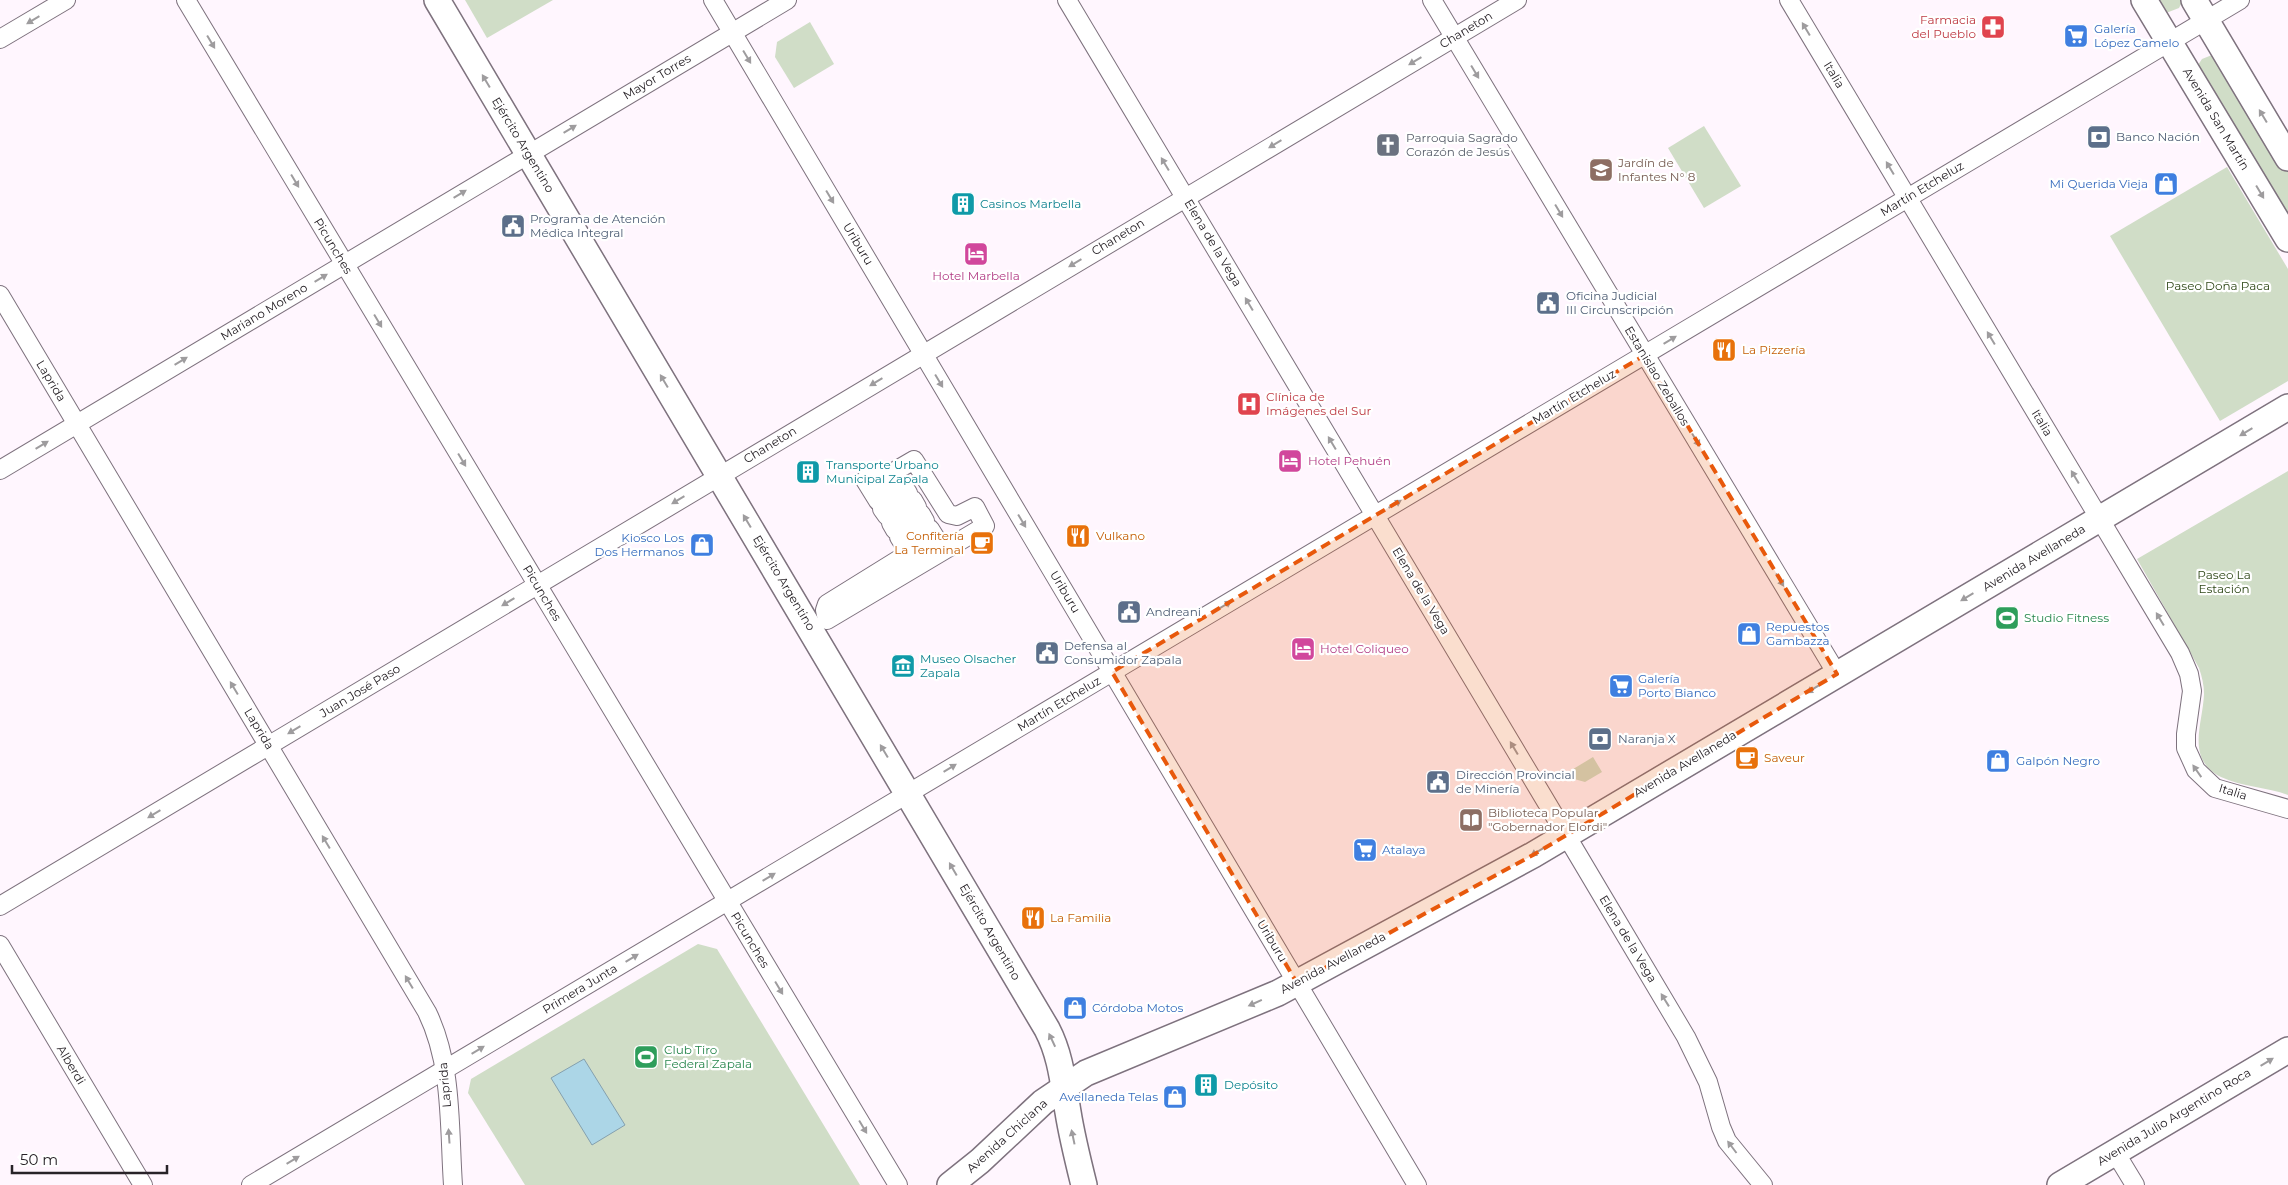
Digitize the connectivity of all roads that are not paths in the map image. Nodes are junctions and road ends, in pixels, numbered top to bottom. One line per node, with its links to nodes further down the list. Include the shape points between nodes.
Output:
1 (66, 0): 15 (street, one-way to 15)
2 (186, 0): 22 (street, Picunches, one-way to 22)
3 (437, 0): 17 (main road, Ejército Argentino, one-way to 3)
4 (713, 0): 13 (street, Uriburu)
5 (786, 0): 13 (street, Mayor Torres)
6 (1067, 0): 19 (street, Elena de la Vega, one-way to 6)
7 (1432, 0): 14 (street, Estanislao Zeballos)
8 (1517, 0): 14 (street, Chaneton)
9 (1789, 0): 20 (street, Italia, one-way to 9)
10 (2144, 0): 16 (main road, Avenida San Martín)
11 (2240, 0): 12 (street, Martín Etcheluz)
12 (2200, 10): 16 (street, Martín Etcheluz); 18 (main road, one-way to 12)
13 (732, 32): 17 (street, Mayor Torres, one-way to 13); 24 (street, Uriburu, one-way to 24)
14 (1454, 37): 19 (street, Chaneton, one-way to 19); 25 (street, Estanislao Zeballos, one-way to 25)
15 (0, 40)
16 (2170, 42): 20 (street, Martín Etcheluz); 21 (main road, Avenida San Martín, one-way to 21)
17 (528, 154): 22 (street, Mariano Moreno, one-way to 17); 29 (main road, Ejército Argentino, one-way to 17)
18 (2288, 158)
19 (1185, 197): 24 (street, Chaneton, one-way to 24); 30 (street, Elena de la Vega, one-way to 19)
20 (1908, 198): 25 (street, Martín Etcheluz, one-way to 20); 31 (street, Italia, one-way to 20)
21 (2288, 239)
22 (344, 264): 27 (street, Mariano Moreno, one-way to 22); 32 (street, Picunches, one-way to 32)
23 (0, 295): 27 (street, Laprida)
24 (923, 354): 29 (street, Chaneton, one-way to 29); 34 (street, Uriburu, one-way to 34)
25 (1645, 355): 30 (street, Martín Etcheluz, one-way to 25); 35 (street, Estanislao Zeballos, one-way to 35)
26 (2288, 407): 31 (main road, Avenida Avellaneda, one-way to 31)
27 (77, 424): 28 (street, Mariano Moreno, one-way to 27); 36 (street, Laprida, one-way to 27)
28 (0, 470)
29 (719, 475): 32 (street, Juan José Paso, one-way to 32); 37 (main road, Ejército Argentino, one-way to 29)
30 (1375, 515): 34 (street, Martín Etcheluz, one-way to 30); 39 (street, Elena de la Vega, one-way to 30)
31 (2100, 519): 35 (main road, Avenida Avellaneda, one-way to 35); 38 (street, Italia, one-way to 31, via 2215,788 2196,770 2186,748 2192,700 2186,667)
32 (537, 585): 36 (street, Juan José Paso, one-way to 36); 40 (street, Picunches)
33 (827, 620): 33 (street, via 827,604 935,537 930,529 904,545 899,537 925,521 921,514 895,530 891,523 917,507 913,500 887,516 882,509 908,493 904,486 878,501 865,480 874,474 878,481 914,460 948,514 957,516 974,507 986,526)
34 (1112, 672): 37 (street, Martín Etcheluz, one-way to 34); 43 (street, Uriburu)
35 (1837, 674): 39 (main road, Avenida Avellaneda, one-way to 39)
36 (268, 746): 41 (street, Juan José Paso, one-way to 41); 45 (street, Laprida, one-way to 36, via 439,1038 427,1012)
37 (909, 793): 40 (street, Primera Junta, one-way to 37); 46 (main road, Ejército Argentino, one-way to 37, via 1059,1056 1047,1029)
38 (2288, 809)
39 (1566, 835): 43 (main road, Avenida Avellaneda, one-way to 43); 55 (street, Elena de la Vega, one-way to 39, via 1727,1141 1708,1082 1686,1037)
40 (727, 902): 45 (street, Primera Junta, one-way to 40); 51 (street, Picunches, one-way to 51)
41 (0, 906)
42 (0, 945): 48 (street, Alberdi)
43 (1297, 983): 46 (main road, Avenida Avellaneda, one-way to 46, via 1112,1062); 54 (street, Uriburu)
44 (2288, 1050): 47 (main road, Avenida Julio Argentino Roca, one-way to 44)
45 (445, 1070): 49 (street, Primera Junta, one-way to 45); 50 (street, Laprida, one-way to 45)
46 (1064, 1086): 52 (main road, Avenida Chiclana); 53 (main road, Ejército Argentino, one-way to 46)
47 (2115, 1152): 56 (main road, Avenida Julio Argentino Roca); 57 (street)
48 (143, 1185)
49 (251, 1185)
50 (453, 1185)
51 (898, 1185)
52 (950, 1185)
53 (1084, 1185)
54 (1417, 1185)
55 (1763, 1185)
56 (2060, 1185)
57 (2135, 1185)

